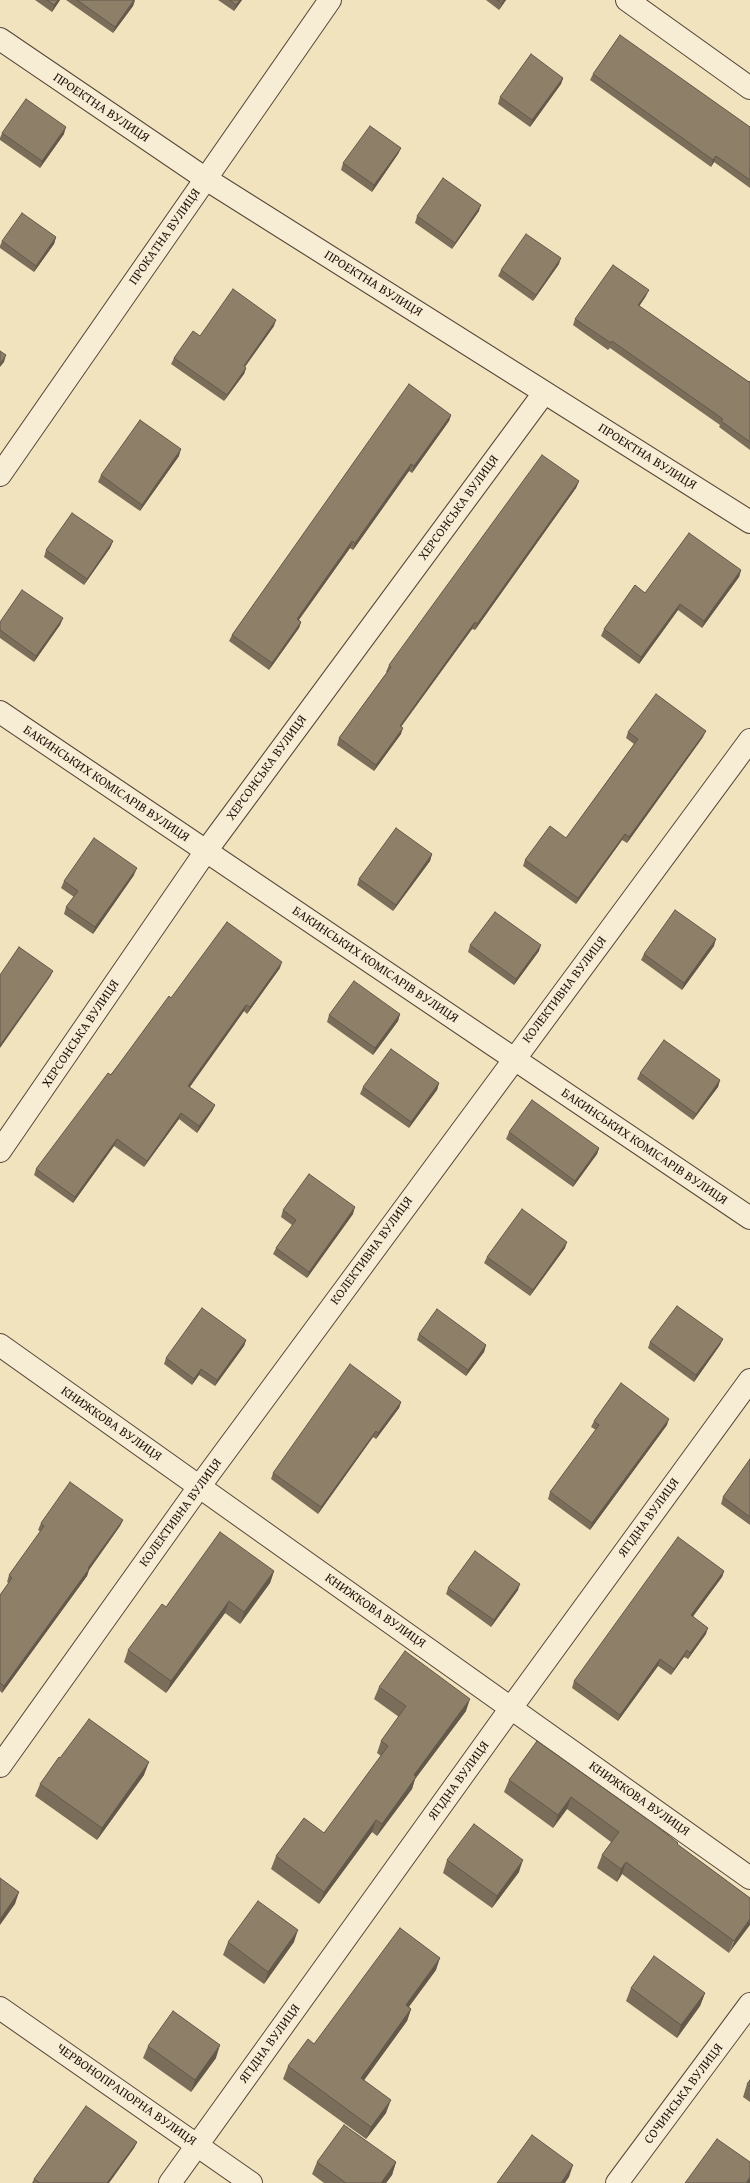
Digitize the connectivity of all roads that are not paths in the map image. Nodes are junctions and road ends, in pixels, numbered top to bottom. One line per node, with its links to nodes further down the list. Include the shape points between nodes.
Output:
1 (330, 0): 5 (street, ПРОКАТНА ВУЛИЦЯ)
2 (628, 0): 4 (street)
3 (0, 39): 5 (street, ПРОЕКТНА ВУЛИЦЯ)
4 (750, 88)
5 (206, 179): 6 (street, ПРОЕКТНА ВУЛИЦЯ); 7 (street, ПРОКАТНА ВУЛИЦЯ)
6 (544, 393): 8 (street, ПРОЕКТНА ВУЛИЦЯ); 11 (street, ХЕРСОНСЬКА ВУЛИЦЯ)
7 (0, 475)
8 (750, 522)
9 (0, 712): 11 (street, БАКИНСЬКИХ КОМІСАРІВ ВУЛИЦЯ)
10 (750, 740): 12 (street, КОЛЕКТИВНА ВУЛИЦЯ)
11 (206, 851): 12 (street, БАКИНСЬКИХ КОМІСАРІВ ВУЛИЦЯ); 13 (street, ХЕРСОНСЬКА ВУЛИЦЯ)
12 (514, 1059): 14 (street, БАКИНСЬКИХ КОМІСАРІВ ВУЛИЦЯ); 17 (street, КОЛЕКТИВНА ВУЛИЦЯ)
13 (0, 1151)
14 (750, 1218)
15 (0, 1345): 17 (street, КНИЖКОВА ВУЛИЦЯ)
16 (750, 1380): 18 (street, ЯГІДНА ВУЛИЦЯ)
17 (199, 1487): 18 (street, КНИЖКОВА ВУЛИЦЯ); 19 (street, КОЛЕКТИВНА ВУЛИЦЯ)
18 (511, 1708): 20 (street, КНИЖКОВА ВУЛИЦЯ); 23 (street, ЯГІДНА ВУЛИЦЯ)
19 (0, 1766)
20 (750, 1878)
21 (750, 2004): 26 (street, СОЧИНСЬКА ВУЛИЦЯ)
22 (0, 2008): 23 (street, ЧЕРВОНОПРАПОРНА ВУЛИЦЯ)
23 (198, 2144): 24 (street, ЯГІДНА ВУЛИЦЯ); 25 (street, ЧЕРВОНОПРАПОРНА ВУЛИЦЯ)
24 (170, 2183)
25 (251, 2183)
26 (617, 2183)

